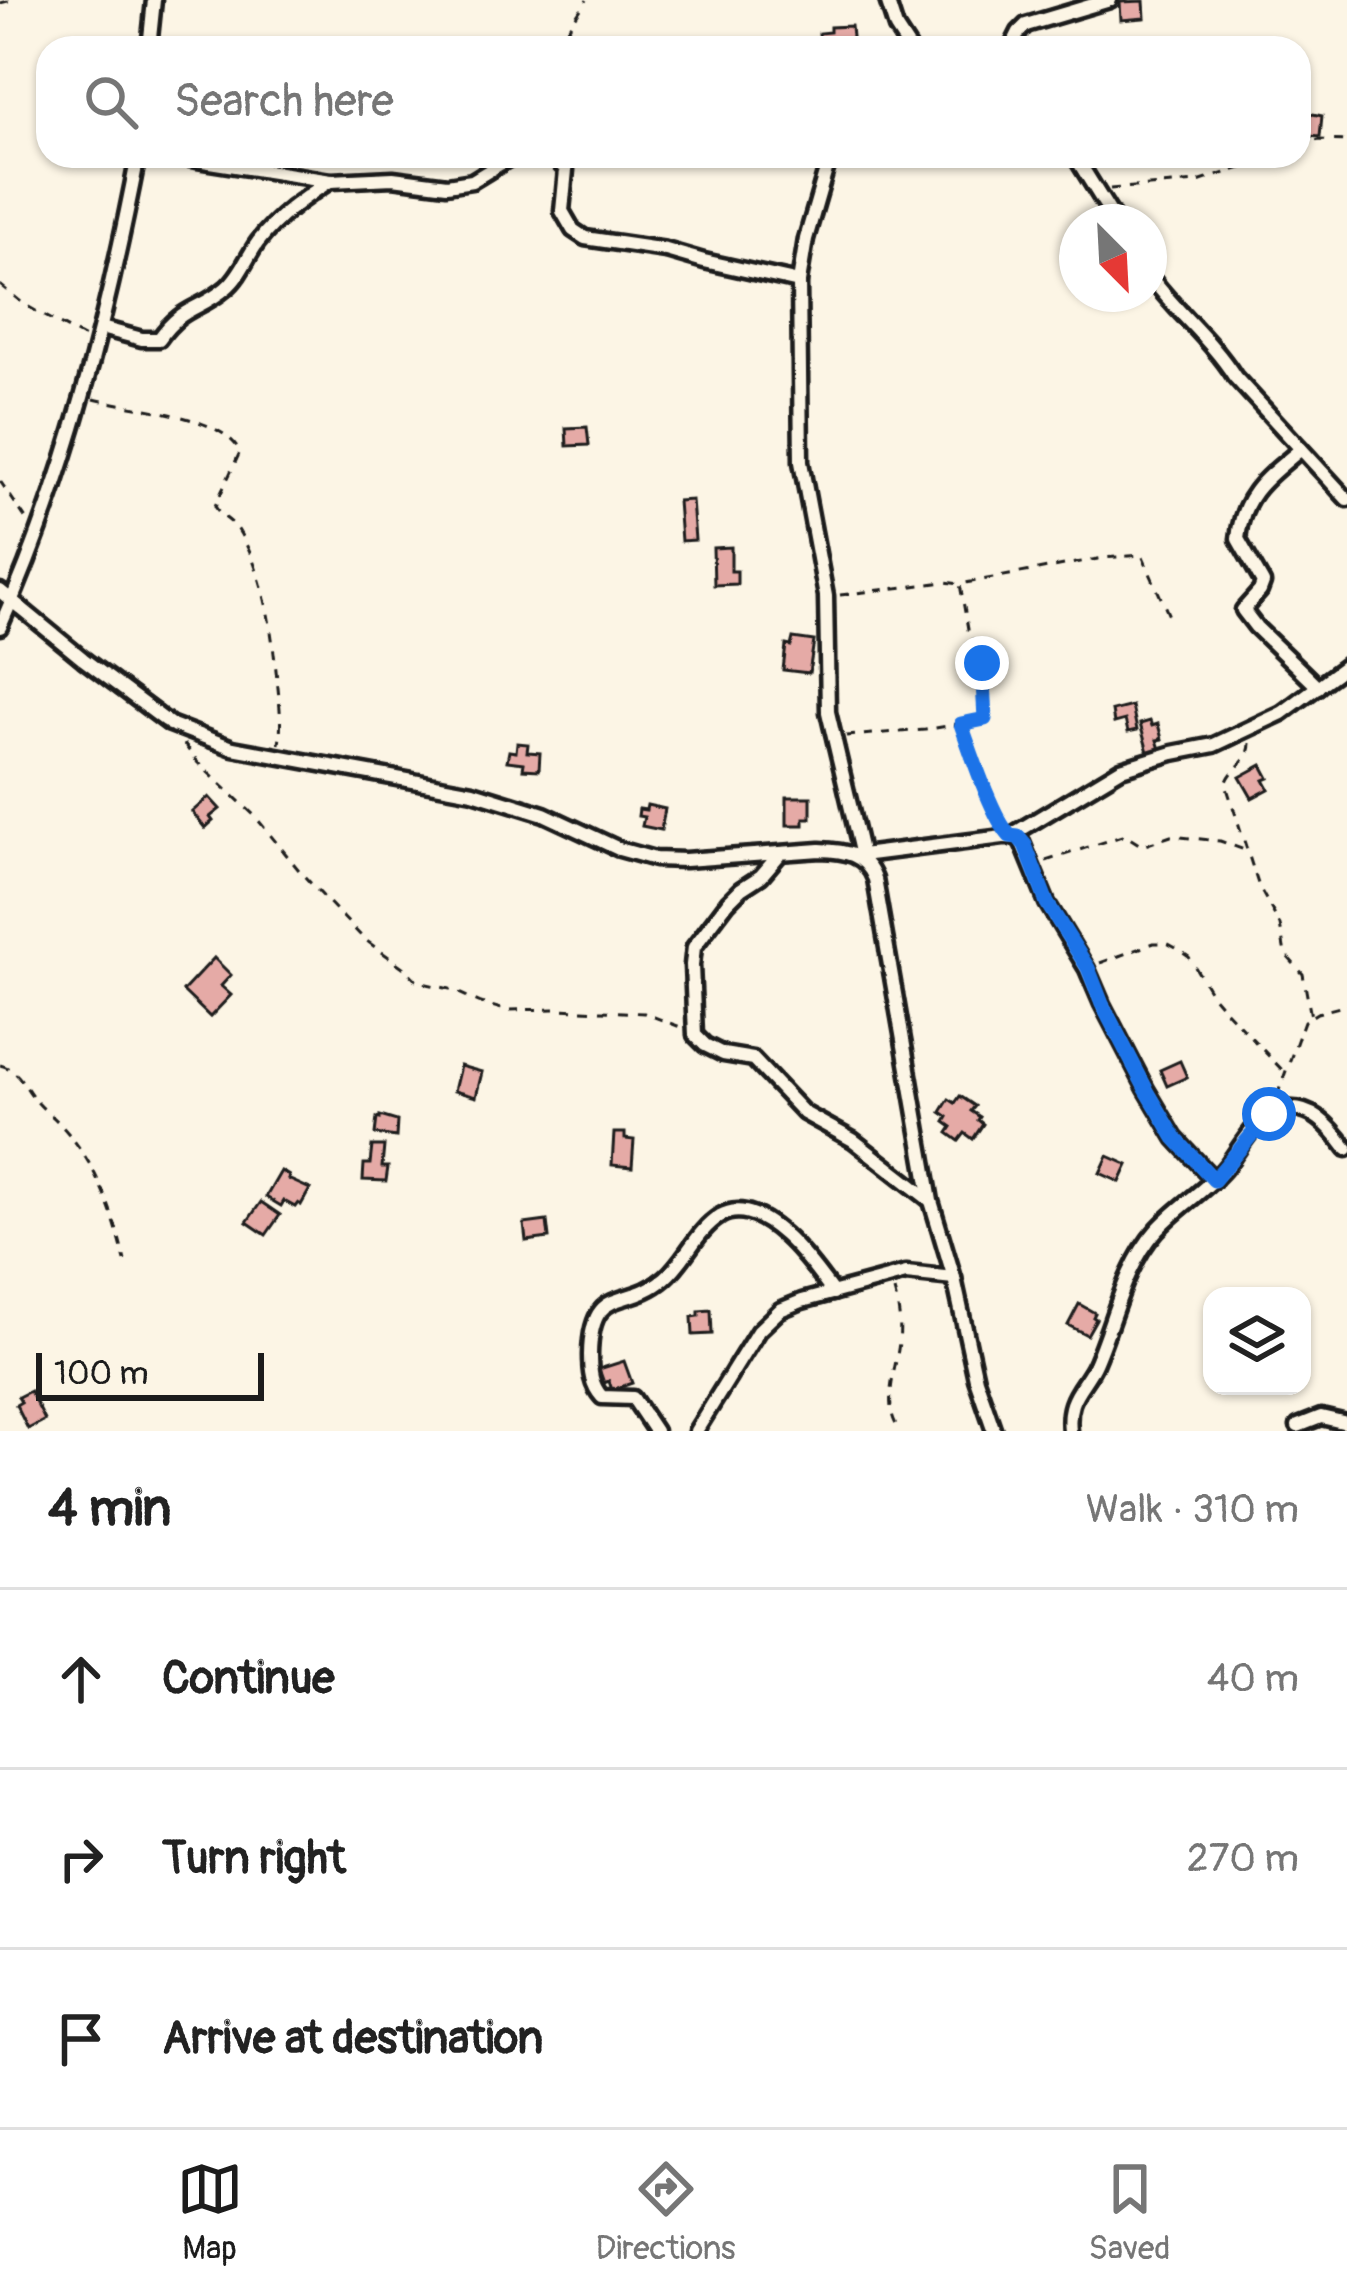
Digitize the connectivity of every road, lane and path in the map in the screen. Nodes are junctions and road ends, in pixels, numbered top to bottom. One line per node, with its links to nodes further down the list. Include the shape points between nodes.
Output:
1 (12, 0): 6 (path)
2 (154, 0): 7 (street)
3 (586, 0): 8 (path)
4 (886, 0): 9 (street)
5 (1110, 0): 10 (street, via 1026,26)
6 (0, 3)
7 (150, 36)
8 (564, 36)
9 (901, 36)
10 (1017, 36)
11 (1347, 140): 12 (path)
12 (1311, 142)
13 (136, 168): 26 (street)
14 (248, 168): 20 (street)
15 (494, 168): 20 (street, via 460,184)
16 (564, 168): 23 (street, via 562,211 585,238)
17 (827, 168): 23 (street)
18 (1083, 168): 21 (street)
19 (1241, 168): 21 (path, via 1198,182)
20 (331, 181): 26 (street, via 295,203 227,287 183,312 159,339)
21 (1096, 189): 22 (street)
22 (1105, 204)
23 (799, 282): 35 (street, via 801,462)
24 (0, 285): 27 (path)
25 (1167, 298): 29 (street)
26 (101, 328): 27 (street)
27 (96, 344): 28 (street)
28 (81, 396): 32 (street); 45 (path, via 208,424 236,443 240,452 215,506 252,557 272,628 282,717)
29 (1301, 449): 31 (street); 40 (street, via 1254,490 1238,538 1263,583 1244,610)
30 (0, 481): 32 (path)
31 (1347, 499)
32 (38, 536): 36 (street)
33 (960, 584): 35 (path); 37 (path, via 1142,555); 42 (path, via 969,635 982,651 986,716)
34 (0, 591): 36 (street)
35 (826, 596): 44 (street)
36 (12, 601): 38 (street); 41 (street)
37 (1169, 616)
38 (0, 628)
39 (1347, 665): 40 (street)
40 (1318, 687): 43 (street)
41 (170, 724): 45 (street); 54 (path, via 337,911 418,982 506,1010 644,1013)
42 (961, 724): 44 (path); 46 (path)
43 (1250, 729): 46 (street, via 1121,769); 47 (path, via 1247,758 1226,784)
44 (832, 736): 49 (street)
45 (276, 758): 48 (street, via 472,792 637,856)
46 (1010, 836): 49 (street); 50 (street, via 1022,840)
47 (1248, 852): 50 (path, via 1171,836 1142,846 1125,836); 53 (path, via 1285,954 1303,974)
48 (779, 855): 49 (street); 54 (street, via 694,947)
49 (863, 857): 60 (street, via 875,879)
50 (1031, 866): 51 (street)
51 (1088, 968): 56 (path, via 1154,943 1176,948); 59 (street, via 1163,1120)
52 (1347, 1005): 53 (path)
53 (1311, 1017): 56 (path)
54 (695, 1035): 60 (street, via 723,1054 752,1059 804,1112)
55 (0, 1065): 61 (path, via 15,1072 83,1153 108,1200)
56 (1286, 1074): 57 (path)
57 (1269, 1114): 58 (street, via 1306,1112); 59 (street)
58 (1347, 1149)
59 (1214, 1180): 71 (street, via 1144,1249 1074,1399)
60 (931, 1201): 63 (street)
61 (125, 1261)
62 (891, 1278): 63 (street); 64 (street); 69 (path, via 900,1337 890,1403)
63 (954, 1278): 70 (street)
64 (833, 1293): 67 (street, via 770,1223 736,1210 722,1214 669,1275 611,1301 592,1324 596,1391 633,1398); 68 (street, via 769,1319)
65 (1298, 1426): 66 (street, via 1322,1417)
66 (1347, 1428)
67 (655, 1431)
68 (696, 1431)
69 (900, 1431)
70 (994, 1431)
71 (1070, 1431)

